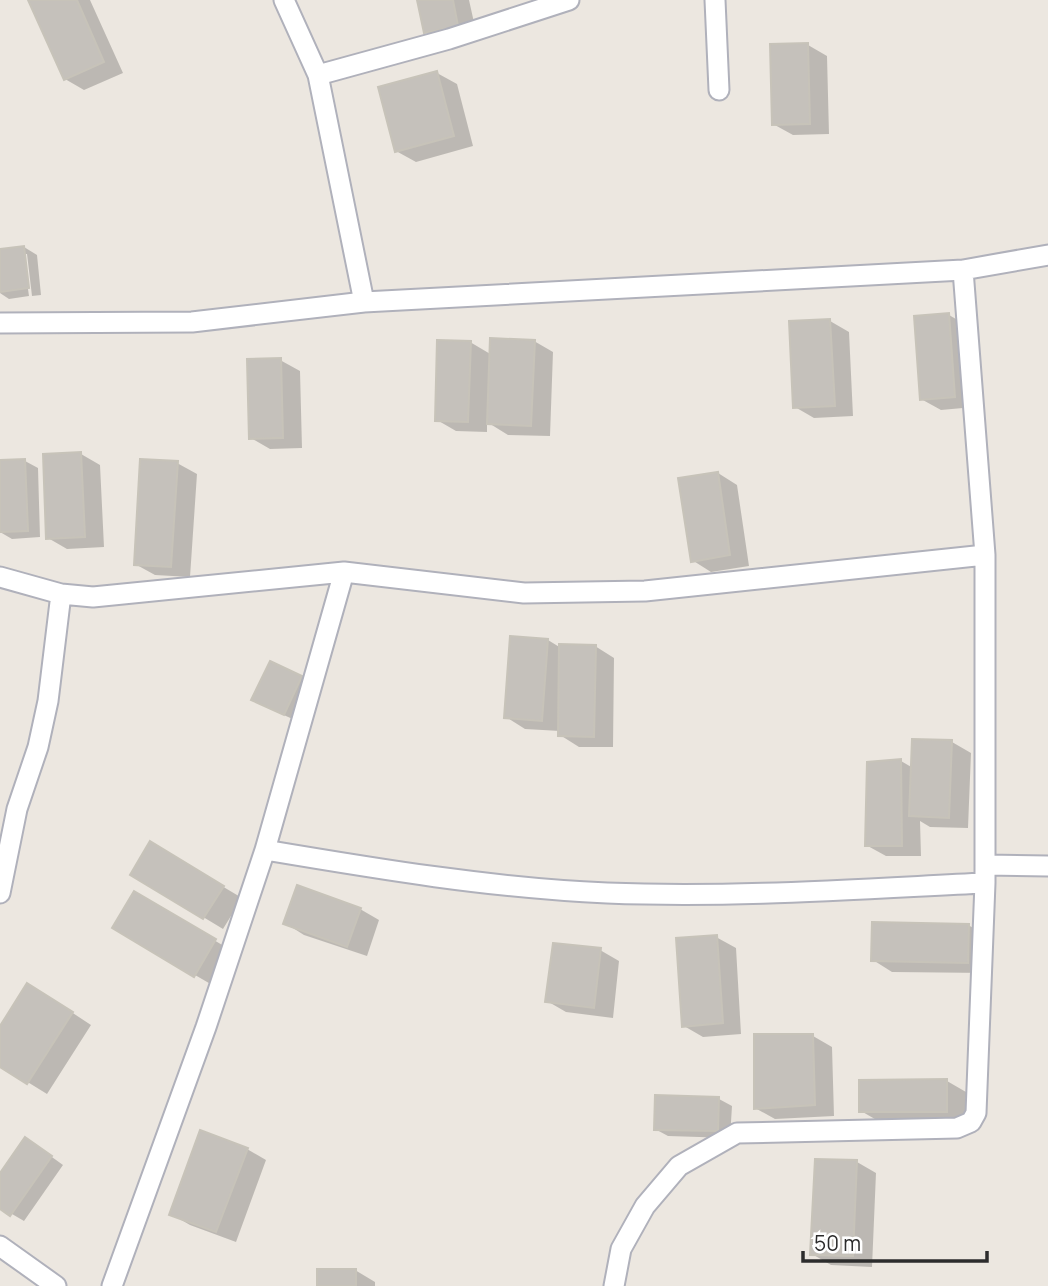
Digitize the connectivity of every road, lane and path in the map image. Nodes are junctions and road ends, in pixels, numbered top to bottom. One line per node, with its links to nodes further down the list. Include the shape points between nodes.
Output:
1 (284, 0): 4 (street)
2 (569, 0): 4 (street)
3 (715, 0): 5 (street)
4 (318, 75): 8 (street)
5 (719, 90)
6 (1048, 255): 7 (street)
7 (963, 270): 8 (street); 10 (street)
8 (364, 302): 9 (street, via 192,322)
9 (0, 323)
10 (985, 555): 11 (street, via 645,591 524,593); 16 (street)
11 (344, 572): 13 (street, via 93,597); 14 (street)
12 (0, 577): 13 (street)
13 (61, 594): 17 (street, via 48,701 17,809)
14 (265, 850): 16 (street, via 431,877 607,893 800,892); 20 (street)
15 (1048, 866): 16 (street)
16 (985, 874): 21 (street, via 978,1100 971,1122 957,1128 737,1133 679,1166 645,1206 621,1249)
17 (0, 893)
18 (0, 1246): 19 (street)
19 (56, 1286)
20 (112, 1286)
21 (614, 1286)

